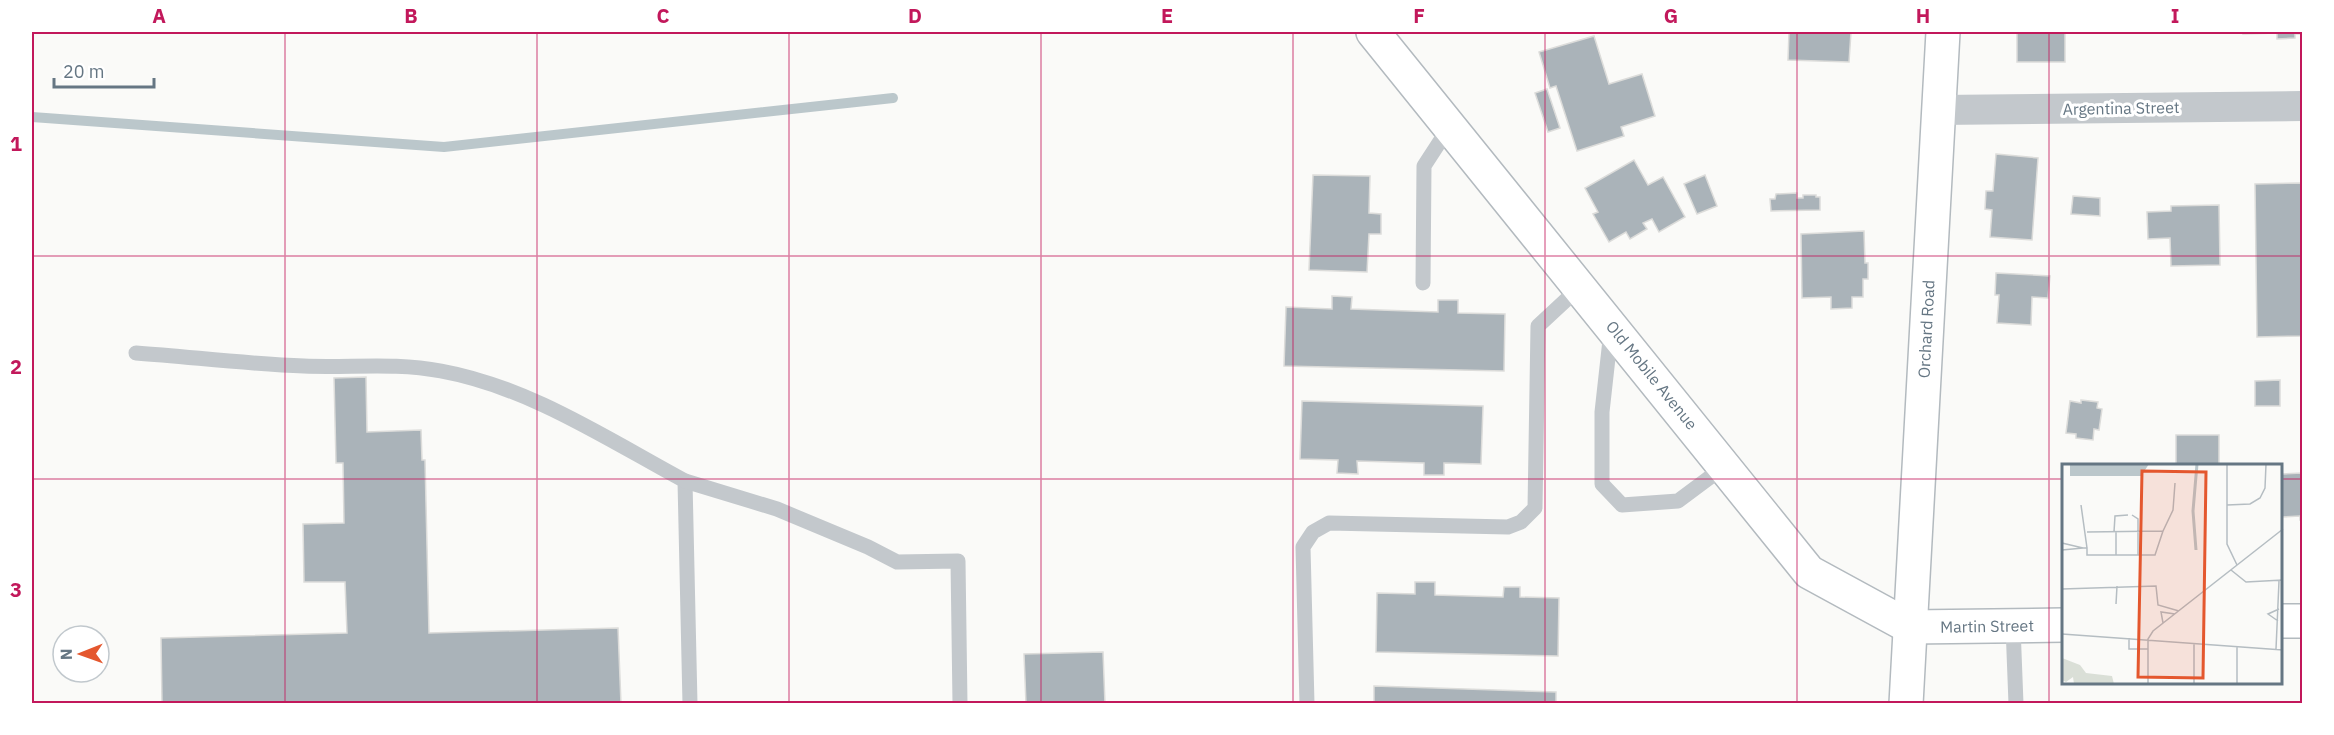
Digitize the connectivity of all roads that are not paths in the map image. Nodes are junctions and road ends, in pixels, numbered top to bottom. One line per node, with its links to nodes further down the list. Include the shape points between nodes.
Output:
1 (1373, 32): 5 (street, Old Mobile Avenue)
2 (1944, 32): 4 (street, Orchard Road)
3 (2302, 106): 4 (street, Argentina Street)
4 (1939, 110): 16 (street, Orchard Road)
5 (1450, 126): 6 (lane, via 1424,166); 7 (street, Old Mobile Avenue)
6 (1423, 284)
7 (1580, 286): 8 (street, Old Mobile Avenue); 19 (lane, via 1538,326 1535,508 1521,522 1508,527 1329,523 1313,532 1303,547)
8 (1611, 325): 10 (street, Old Mobile Avenue); 10 (lane, via 1602,412 1602,484 1622,505 1678,501)
9 (136, 352): 11 (lane, via 305,366 398,365 442,371 508,390 555,411)
10 (1725, 466): 16 (street, Old Mobile Avenue, via 1809,572)
11 (685, 481): 17 (lane); 18 (lane, via 777,509 897,562 958,561)
12 (2283, 621): 13 (street)
13 (2302, 621)
14 (2062, 625): 15 (street, Martin Street)
15 (2013, 626): 16 (street, Martin Street); 21 (lane)
16 (1910, 627): 20 (street)
17 (690, 704)
18 (960, 704)
19 (1307, 704)
20 (1906, 704)
21 (2016, 704)

